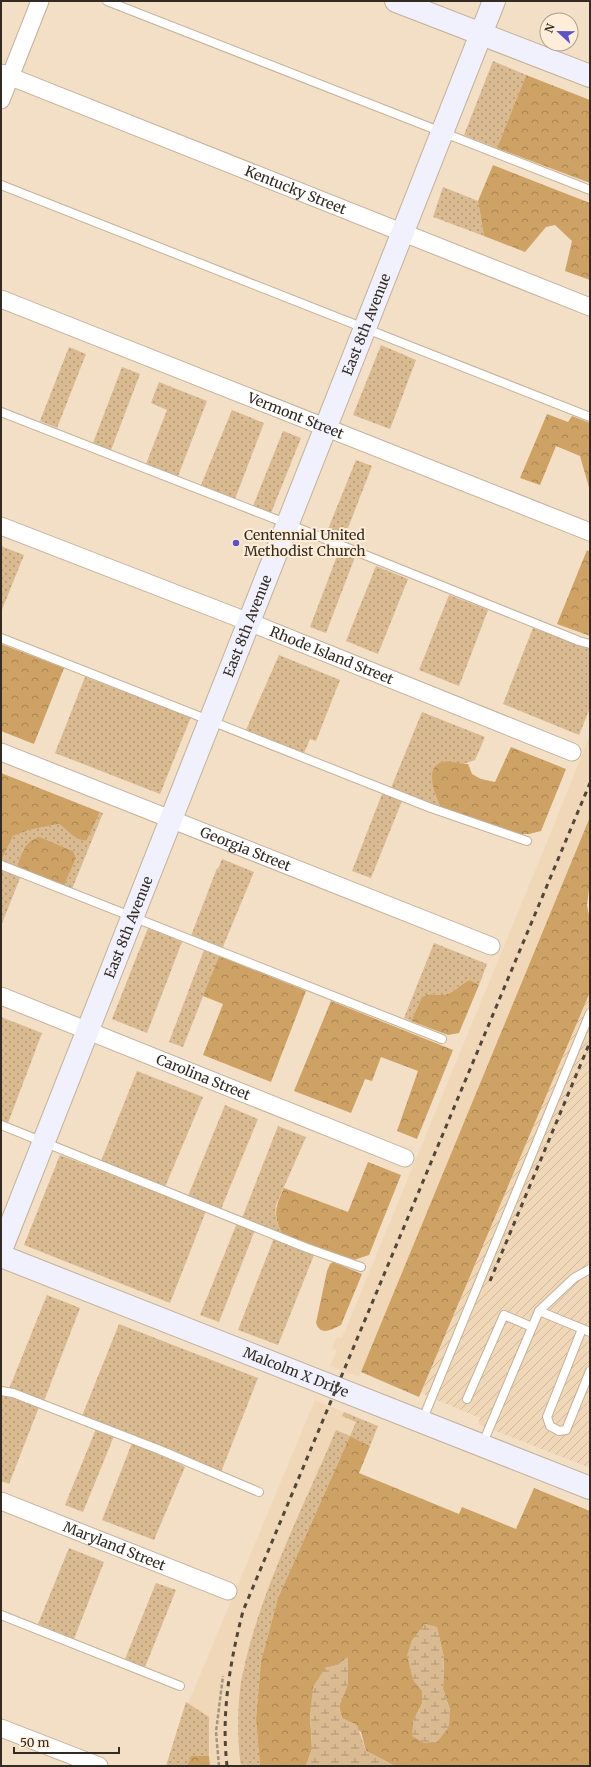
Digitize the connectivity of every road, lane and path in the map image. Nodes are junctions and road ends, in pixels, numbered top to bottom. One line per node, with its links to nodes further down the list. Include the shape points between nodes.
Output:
1 (40, 1): 6 (street)
2 (107, 1): 9 (lane)
3 (396, 1): 5 (street)
4 (494, 1): 5 (street, East 8th Avenue)
5 (481, 34): 7 (street); 9 (street, East 8th Avenue)
6 (6, 75): 8 (street); 12 (street, Kentucky Street)
7 (590, 76)
8 (1, 100)
9 (442, 133): 11 (lane); 12 (street, East 8th Avenue)
10 (1, 186): 15 (lane)
11 (590, 190)
12 (403, 232): 14 (street, Kentucky Street); 15 (street, East 8th Avenue)
13 (1, 299): 18 (street, Vermont Street)
14 (590, 308)
15 (365, 328): 17 (lane); 18 (street, East 8th Avenue)
16 (1, 412): 19 (lane)
17 (590, 417)
18 (326, 427): 19 (street, East 8th Avenue); 21 (street, Vermont Street)
19 (288, 524): 22 (street, East 8th Avenue); 24 (lane)
20 (1, 526): 22 (street, Rhode Island Street)
21 (590, 532)
22 (249, 622): 25 (street, East 8th Avenue); 27 (street, Rhode Island Street)
23 (1, 638): 25 (lane)
24 (590, 644)
25 (211, 720): 28 (street, East 8th Avenue); 29 (lane, via 431,808)
26 (1, 752): 28 (street, Georgia Street)
27 (572, 752)
28 (172, 819): 31 (street, East 8th Avenue); 32 (street, Georgia Street)
29 (527, 840)
30 (1, 865): 31 (lane)
31 (133, 917): 35 (street, East 8th Avenue); 36 (lane)
32 (491, 946)
33 (1, 996): 35 (street, Carolina Street)
34 (590, 1013): 50 (lane)
35 (88, 1030): 38 (street, East 8th Avenue); 39 (street, Carolina Street)
36 (442, 1039)
37 (1, 1125): 38 (lane)
38 (44, 1142): 40 (street, East 8th Avenue); 42 (lane, via 307,1248)
39 (405, 1158)
40 (1, 1250)
41 (1, 1256): 50 (street, Malcolm X Drive)
42 (361, 1267)
43 (590, 1269): 44 (lane, via 574,1278)
44 (539, 1311): 45 (lane); 46 (lane)
45 (532, 1327): 49 (lane, via 504,1315); 51 (lane)
46 (586, 1331): 47 (lane, via 547,1417 550,1426 559,1431 566,1430)
47 (590, 1371)
48 (1, 1391): 53 (lane, via 13,1393 160,1450)
49 (467, 1399)
50 (422, 1422): 51 (street, Malcolm X Drive)
51 (481, 1446): 52 (street, Malcolm X Drive)
52 (590, 1488)
53 (260, 1492)
54 (1, 1501): 55 (street, Maryland Street)
55 (228, 1591)
56 (1, 1615): 58 (lane)
57 (223, 1676): 61 (path, via 216,1732)
58 (180, 1686)
59 (1, 1728): 60 (street)
60 (99, 1766)
61 (219, 1766)

